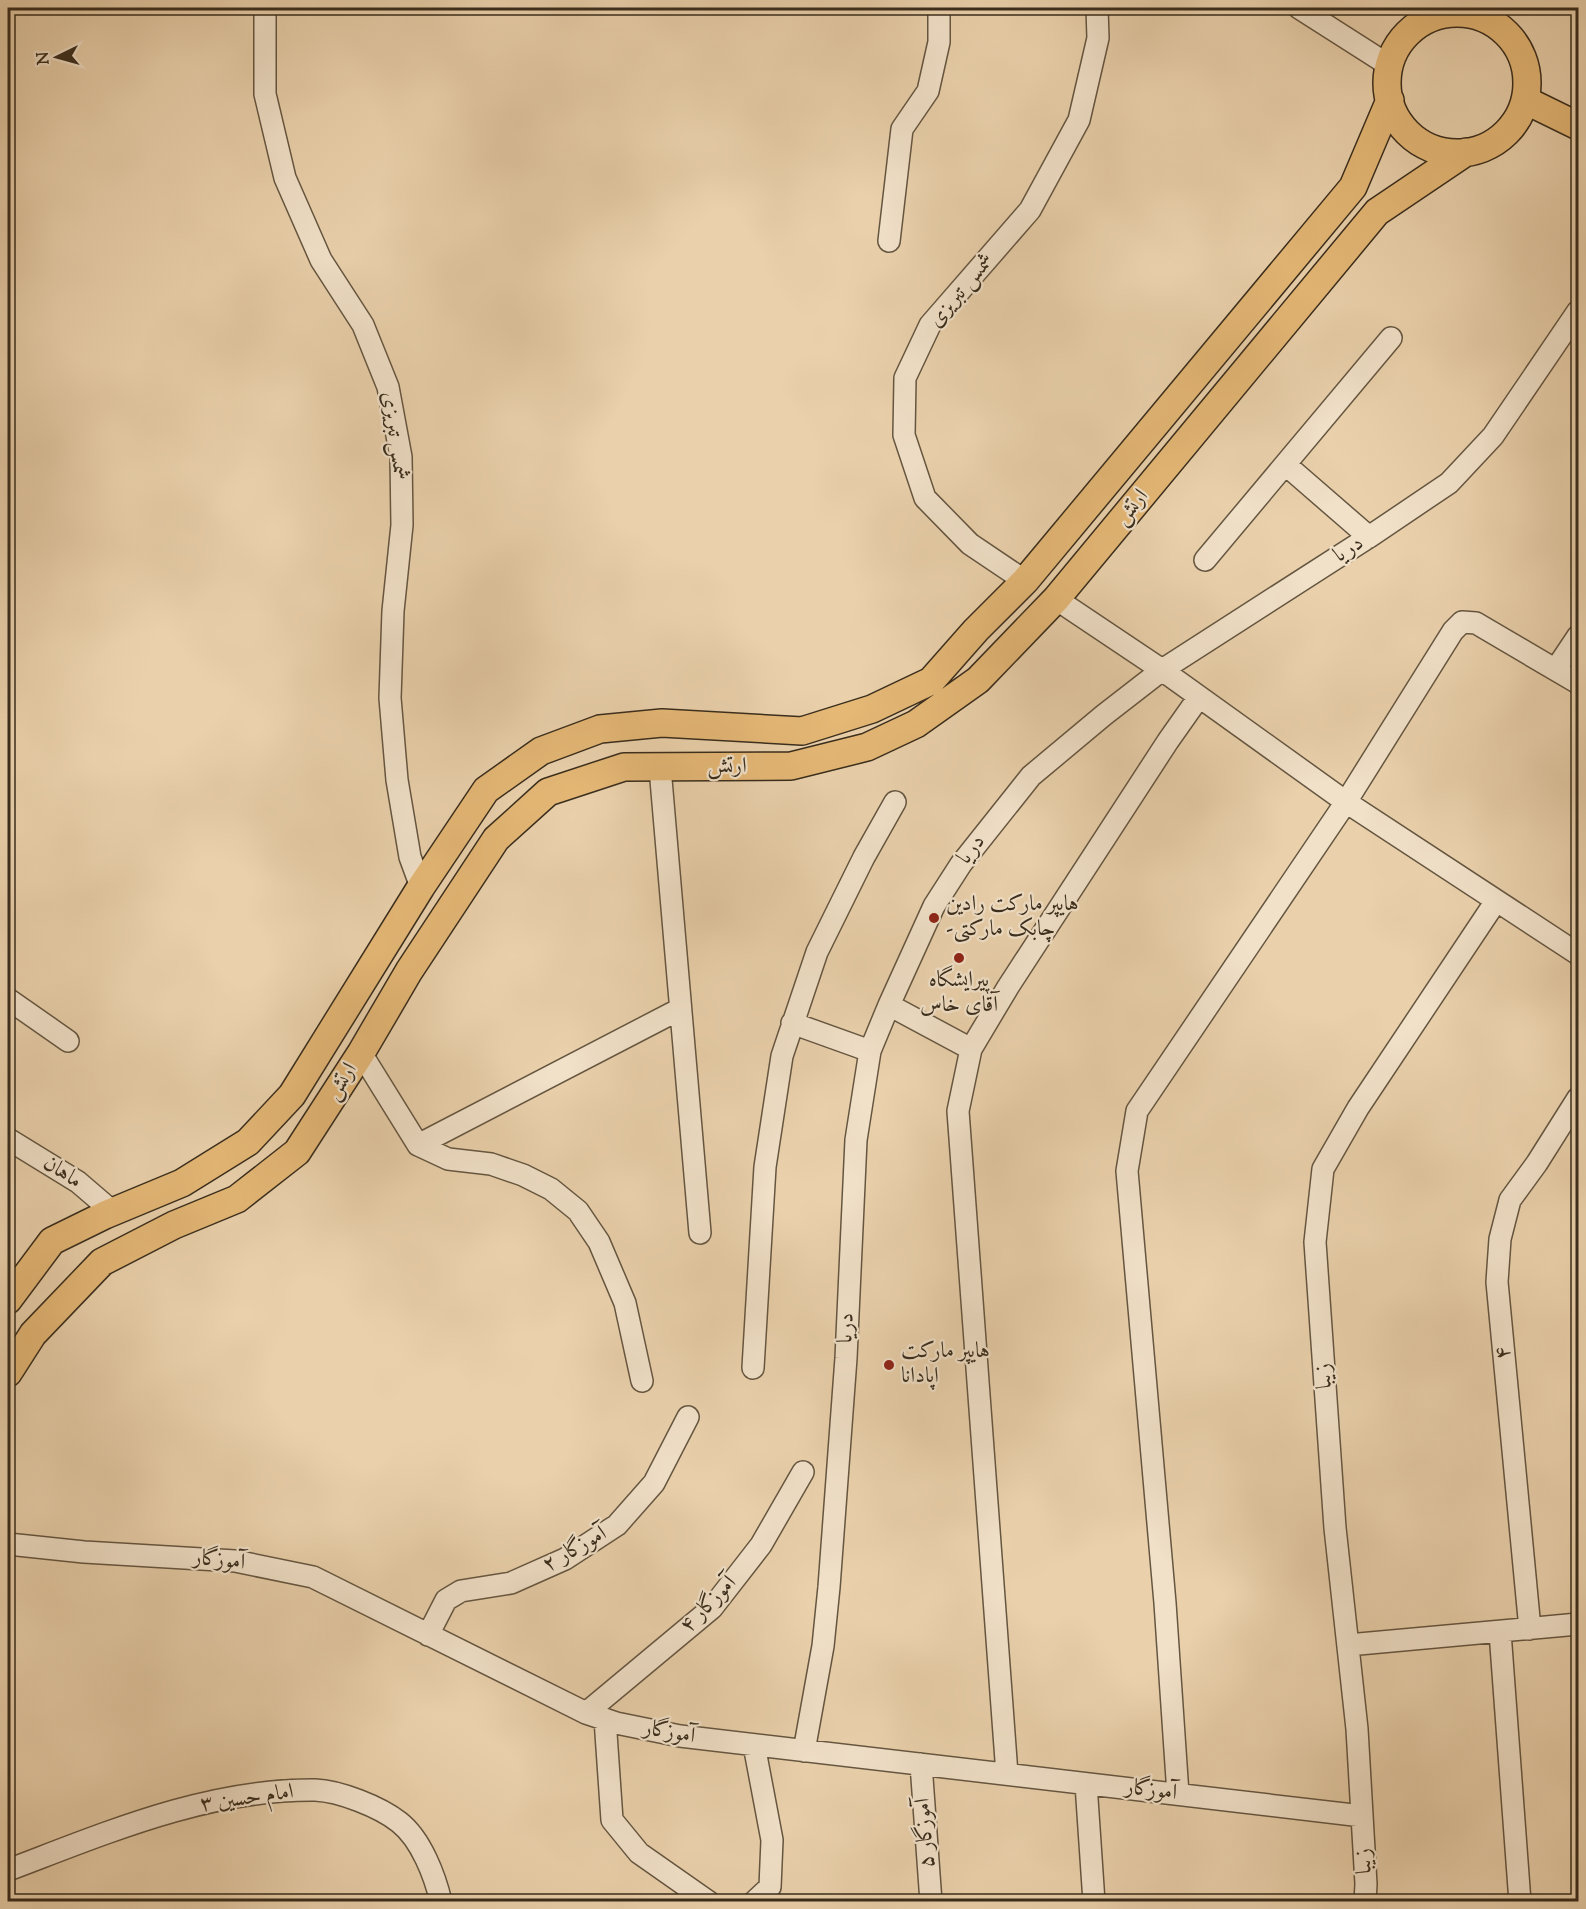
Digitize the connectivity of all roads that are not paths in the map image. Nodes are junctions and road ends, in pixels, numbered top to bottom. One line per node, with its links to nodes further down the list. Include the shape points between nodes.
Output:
1 (265, 8): 26 (street, شمس تبریزی, via 265,94 285,178 321,260 363,325 388,387 401,457 402,525 393,611 390,698 397,780 410,857)
2 (939, 8): 10 (street, via 939,42 928,91 902,129)
3 (1096, 8): 16 (street, شمس تبریزی, via 1098,38 1079,120 1030,210 930,325 905,378 904,435 925,498 970,544)
4 (1299, 8): 5 (street)
5 (1390, 66): 6 (main road); 7 (main road, via 1405,36 1418,25 1449,13 1474,15 1497,26 1519,50 1525,66)
6 (1390, 100): 9 (main road, via 1401,122 1418,141 1449,153); 16 (main road, ارتش, via 1353,187)
7 (1525, 100): 8 (main road); 9 (main road, via 1519,116 1497,141)
8 (1578, 126)
9 (1466, 152): 17 (main road, ارتش, via 1377,212)
10 (889, 241)
11 (1578, 311): 14 (street, دریا, via 1493,436 1449,483)
12 (1391, 338): 13 (street)
13 (1286, 465): 14 (street); 15 (street)
14 (1369, 537): 20 (street, دریا)
15 (1206, 560)
16 (1026, 581): 26 (main road, ارتش, via 931,681 872,709 802,731 662,723 600,729 541,751 486,790)
17 (1056, 600): 20 (street); 23 (main road, ارتش, via 978,680 916,724 867,747 791,766)
18 (1578, 636): 19 (street)
19 (1556, 669): 21 (street); 25 (street, via 1476,623 1462,622)
20 (1162, 670): 22 (street); 30 (street, دریا, via 1031,776 961,864 934,906)
21 (1578, 683)
22 (1199, 697): 25 (street); 34 (street, via 1014,977)
23 (660, 768): 31 (street); 36 (main road, ارتش, via 624,767 548,792 496,839 408,971)
24 (895, 802): 32 (street, via 817,952)
25 (1346, 802): 27 (street); 60 (street, via 1137,1112 1127,1171)
26 (421, 887): 40 (main road, ارتش, via 292,1095 248,1142 182,1183)
27 (1496, 901): 28 (street); 53 (street, زیبا, via 1358,1108 1323,1169 1315,1242 1335,1528)
28 (1578, 954)
29 (8, 999): 33 (street)
30 (889, 1005): 34 (street); 35 (street, دریا)
31 (680, 1009): 39 (street); 41 (street)
32 (792, 1023): 35 (street); 43 (street, via 782,1056 765,1167)
33 (68, 1041)
34 (971, 1049): 58 (street, via 958,1111)
35 (870, 1051): 56 (street, دریا, via 856,1140 846,1358 829,1587)
36 (361, 1053): 39 (street); 44 (main road, ارتش, via 297,1152 237,1199 174,1225 102,1262 33,1334)
37 (1578, 1098): 50 (street, ۴, via 1510,1200 1500,1239 1497,1282)
38 (8, 1139): 40 (street, ماهان, via 78,1182)
39 (418, 1144): 45 (street, via 448,1159 491,1164 522,1175 551,1189 578,1210 599,1242 625,1303)
40 (113, 1212): 42 (main road, ارتش, via 52,1242)
41 (700, 1233)
42 (8, 1300)
43 (753, 1368)
44 (8, 1373)
45 (642, 1381)
46 (687, 1417): 52 (street, آموزگار ۲, via 654,1483 617,1525 565,1559 511,1583 461,1591 446,1600)
47 (803, 1472): 54 (street, آموزگار ۴, via 761,1545 712,1608)
48 (8, 1544): 52 (street, آموزگار, via 235,1561 313,1577)
49 (1578, 1624): 50 (street)
50 (1530, 1629): 51 (street)
51 (1500, 1632): 53 (street); 69 (street)
52 (428, 1635): 54 (street, آموزگار)
53 (1348, 1645): 61 (street, زیبا)
54 (596, 1716): 55 (street, آموزگار, via 680,1736); 64 (street, via 612,1820 639,1853)
55 (754, 1745): 56 (street, آموزگار); 65 (street, via 772,1840 770,1887)
56 (804, 1751): 57 (street, آموزگار)
57 (921, 1764): 58 (street, آموزگار); 66 (street, آموزگار ۵)
58 (1007, 1774): 59 (street, آموزگار)
59 (1086, 1784): 60 (street, آموزگار); 67 (street)
60 (1178, 1794): 61 (street, آموزگار)
61 (1362, 1816): 68 (street, زیبا)
62 (8, 1870): 63 (street, امام حسین ۳, via 151,1816 259,1794 317,1790 358,1799 400,1822 421,1848 437,1882)
63 (441, 1902)
64 (709, 1902)
65 (754, 1902)
66 (931, 1902)
67 (1094, 1902)
68 (1365, 1902)
69 (1520, 1902)

